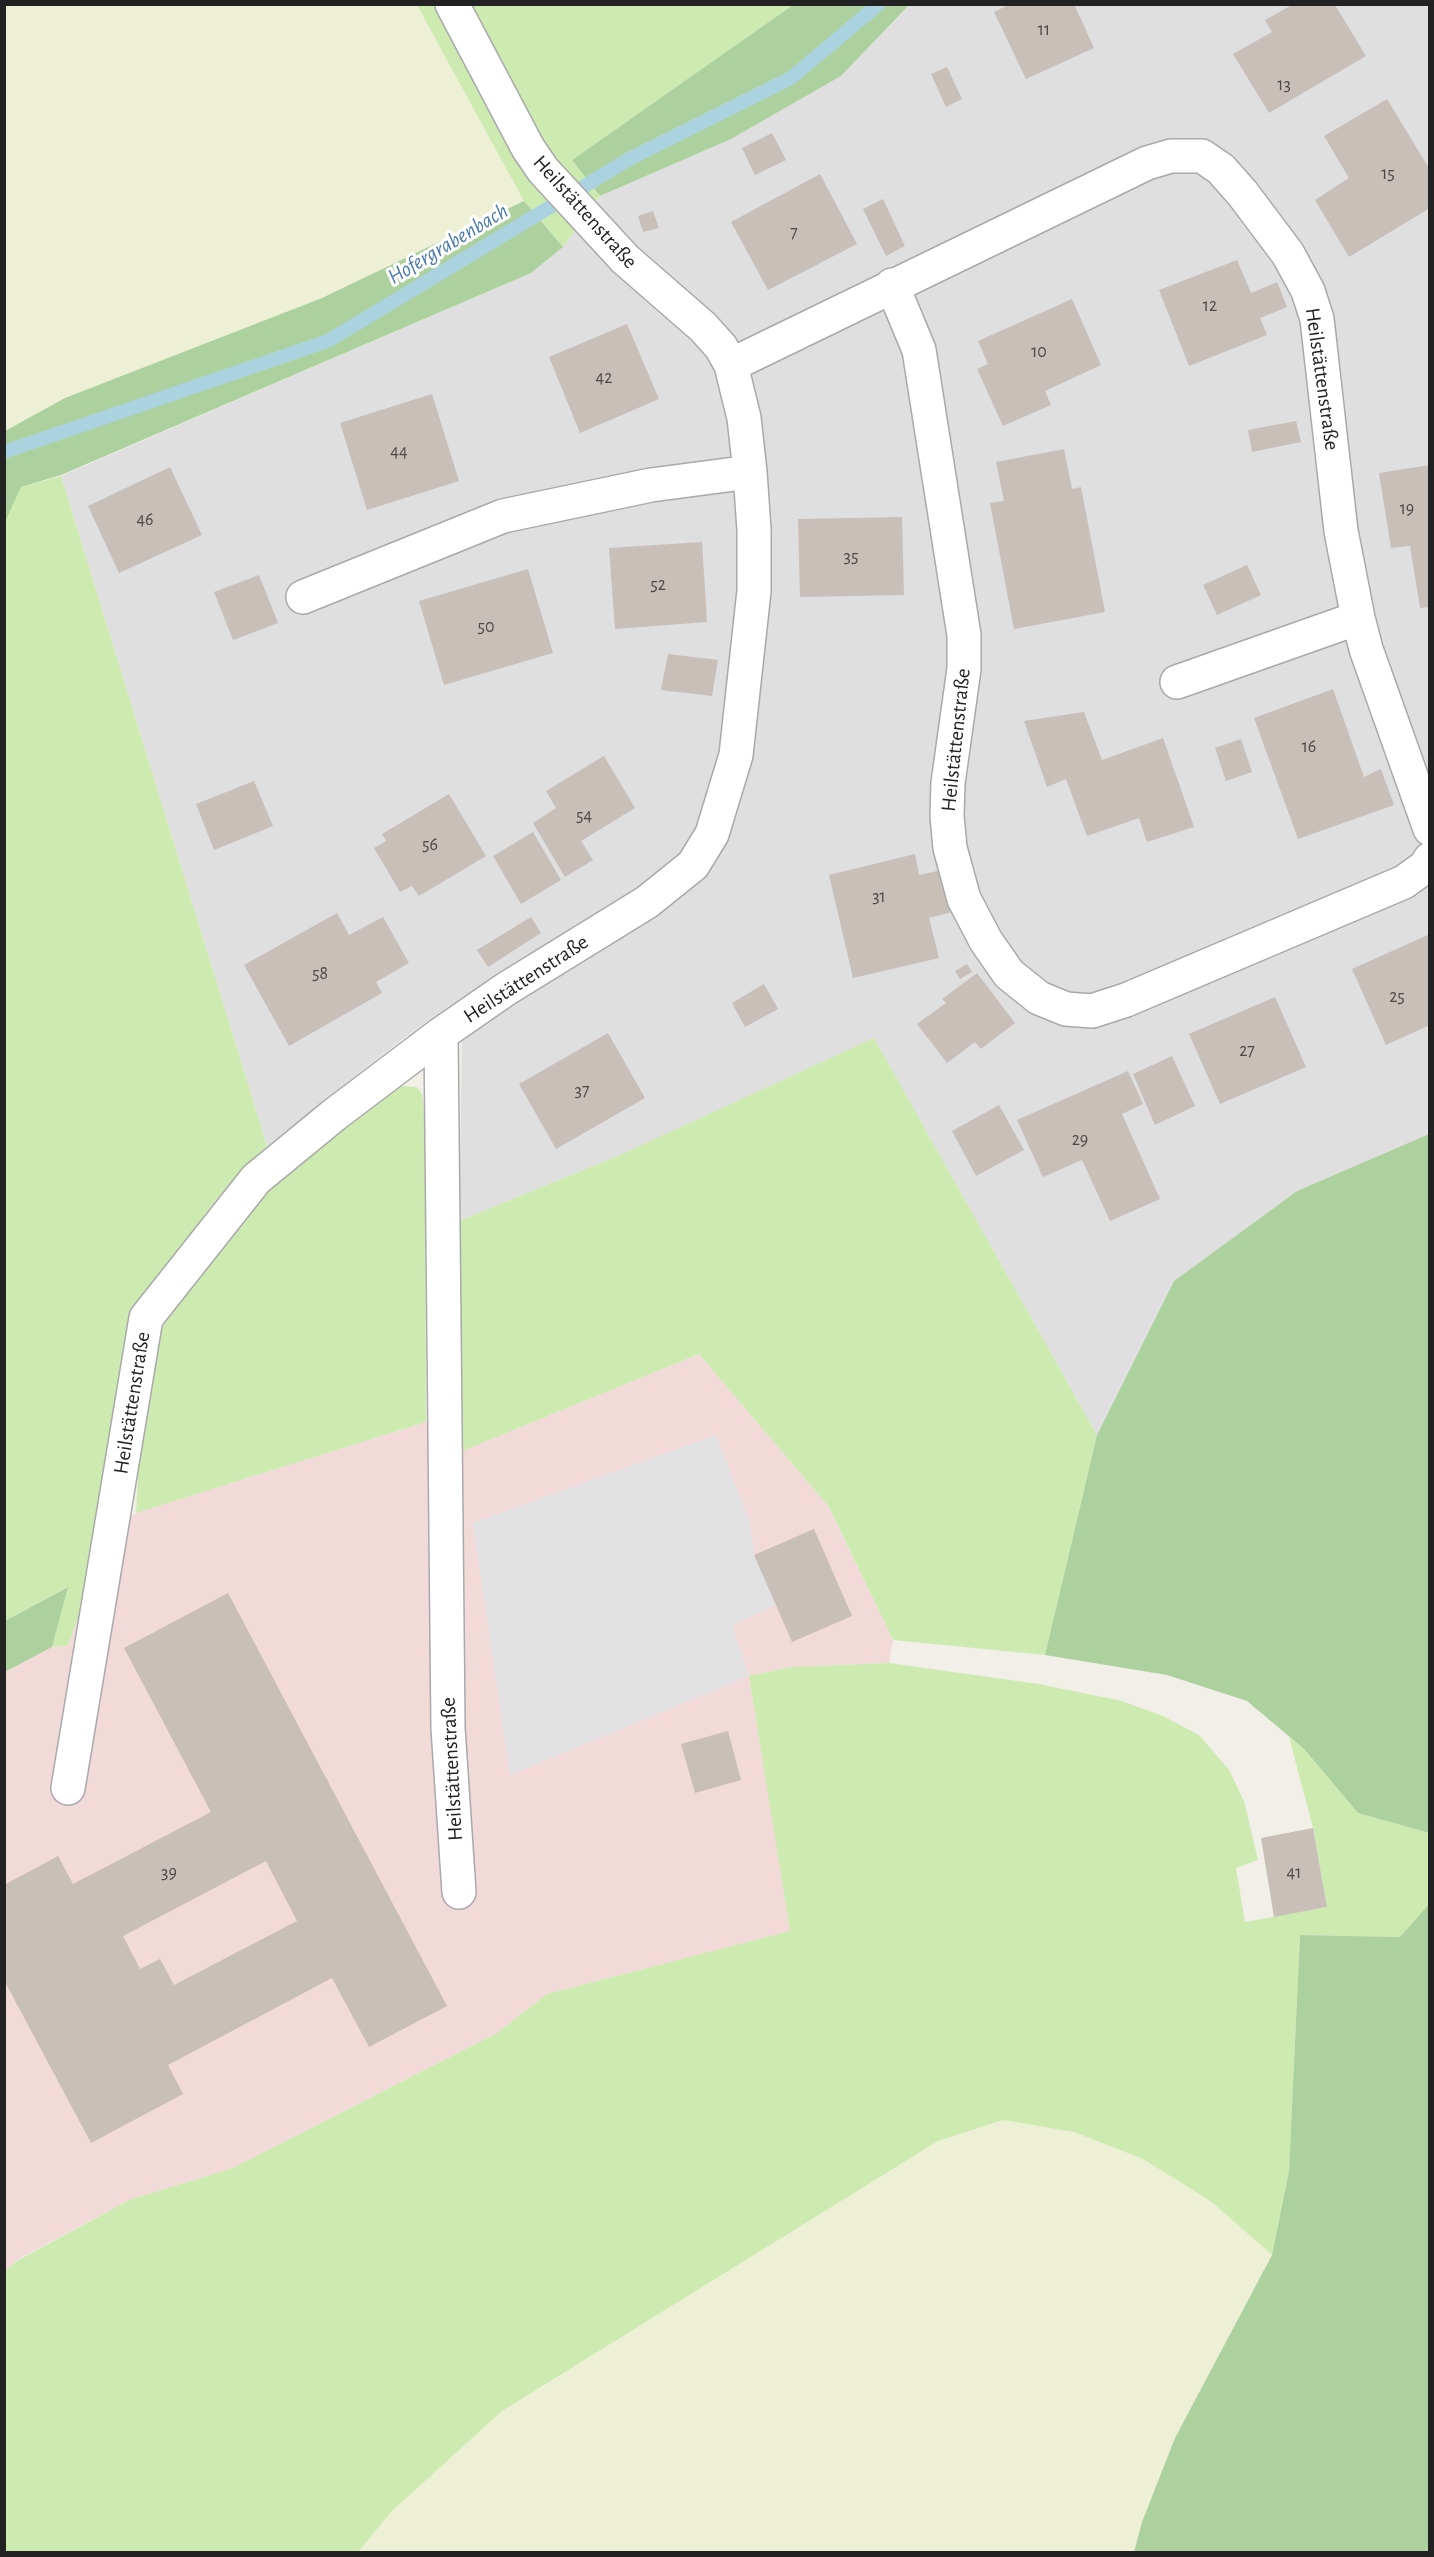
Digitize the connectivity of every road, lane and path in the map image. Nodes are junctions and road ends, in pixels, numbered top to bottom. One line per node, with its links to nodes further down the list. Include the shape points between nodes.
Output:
1 (452, 4): 3 (street, Heilstättenstraße, via 543,170 625,259 703,327)
2 (892, 285): 3 (street, Heilstättenstraße); 6 (street, Heilstättenstraße, via 1147,164 1171,156 1202,156 1221,169 1288,254 1308,291 1317,319 1341,531); 9 (street, Heilstättenstraße, via 919,350 964,635 964,669 948,783 950,848 964,899 1009,974 1039,999 1066,1009 1092,1011 1404,882)
3 (731, 365): 4 (street, Heilstättenstraße, via 744,418)
4 (750, 472): 5 (street, via 651,485 503,516); 10 (street, Heilstättenstraße, via 754,591 742,715 736,755 712,834 693,865 647,902)
5 (303, 597)
6 (1358, 618): 7 (street); 8 (street, Heilstättenstraße)
7 (1177, 682)
8 (1430, 829)
9 (1430, 859)
10 (441, 1034): 11 (street, Heilstättenstraße, via 256,1179 146,1318); 12 (street, Heilstättenstraße, via 448,1728)
11 (69, 1788)
12 (459, 1892)

